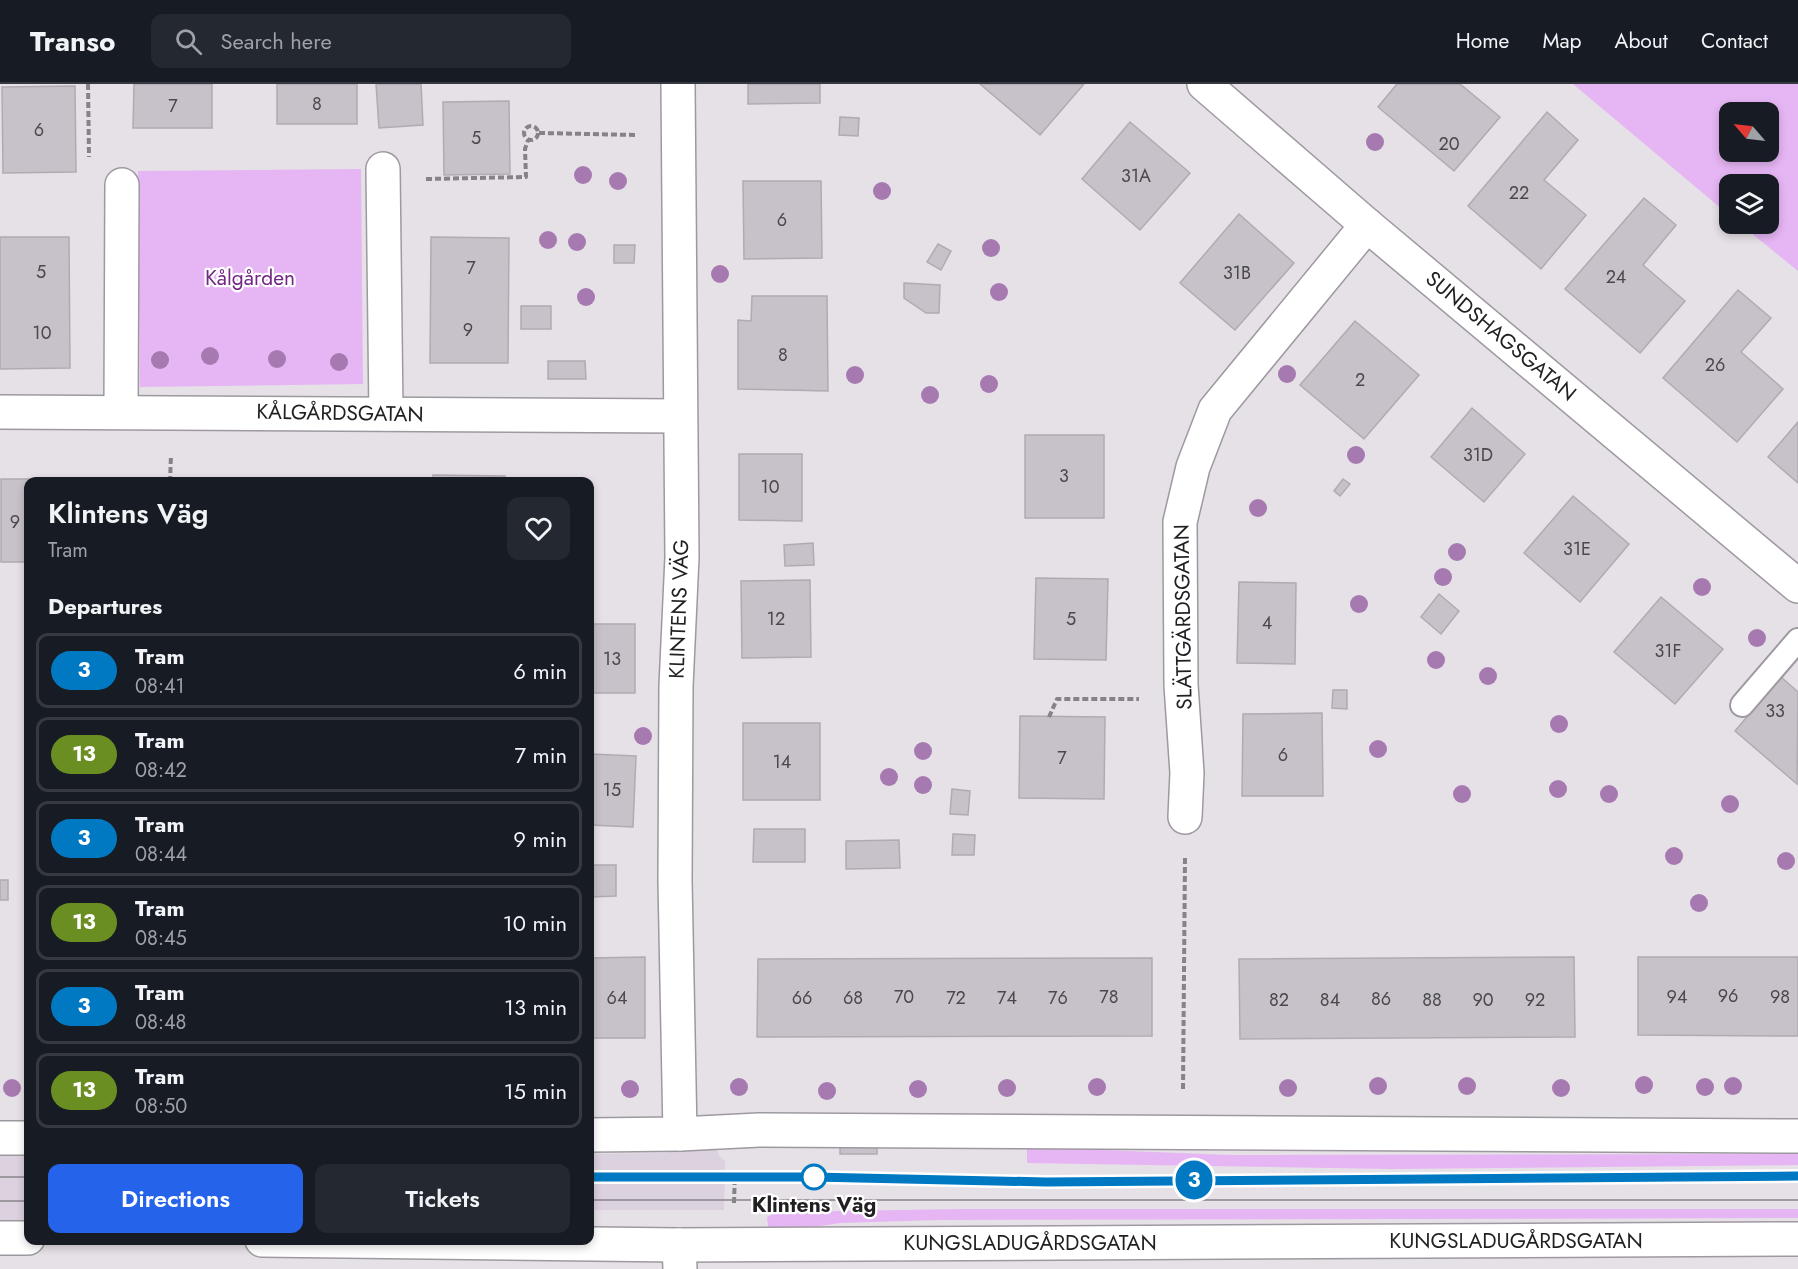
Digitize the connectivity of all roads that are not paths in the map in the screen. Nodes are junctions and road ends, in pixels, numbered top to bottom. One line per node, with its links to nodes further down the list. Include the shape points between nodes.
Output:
1 (678, 84): 9 (street, KLINTENS VÄG)
2 (1204, 84): 5 (street, SUNDSHAGSGATAN)
3 (383, 174): 8 (street)
4 (122, 185): 6 (street)
5 (1368, 225): 10 (street, SUNDSHAGSGATAN); 13 (street, SLÄTTGÄRDSGATAN, via 1215,410 1193,467 1180,522)
6 (121, 411): 7 (street, KÅLGÅRDSGATAN); 8 (street, KÅLGÅRDSGATAN)
7 (0, 412)
8 (386, 414): 9 (street, KÅLGÅRDSGATAN)
9 (681, 416): 14 (street, KLINTENS VÄG, via 675,880)
10 (1798, 586)
11 (1798, 640): 12 (lane)
12 (1742, 705)
13 (1185, 817)
14 (680, 1134): 15 (street); 16 (street, via 759,1130)
15 (594, 1135)
16 (1798, 1136)
17 (0, 1138): 18 (street)
18 (24, 1138)
19 (0, 1238): 20 (street)
20 (24, 1238)
21 (1798, 1239): 23 (street, KUNGSLADUGÅRDSGATAN, via 755,1244)
22 (385, 1245): 23 (street, KUNGSLADUGÅRDSGATAN)
23 (680, 1257)

